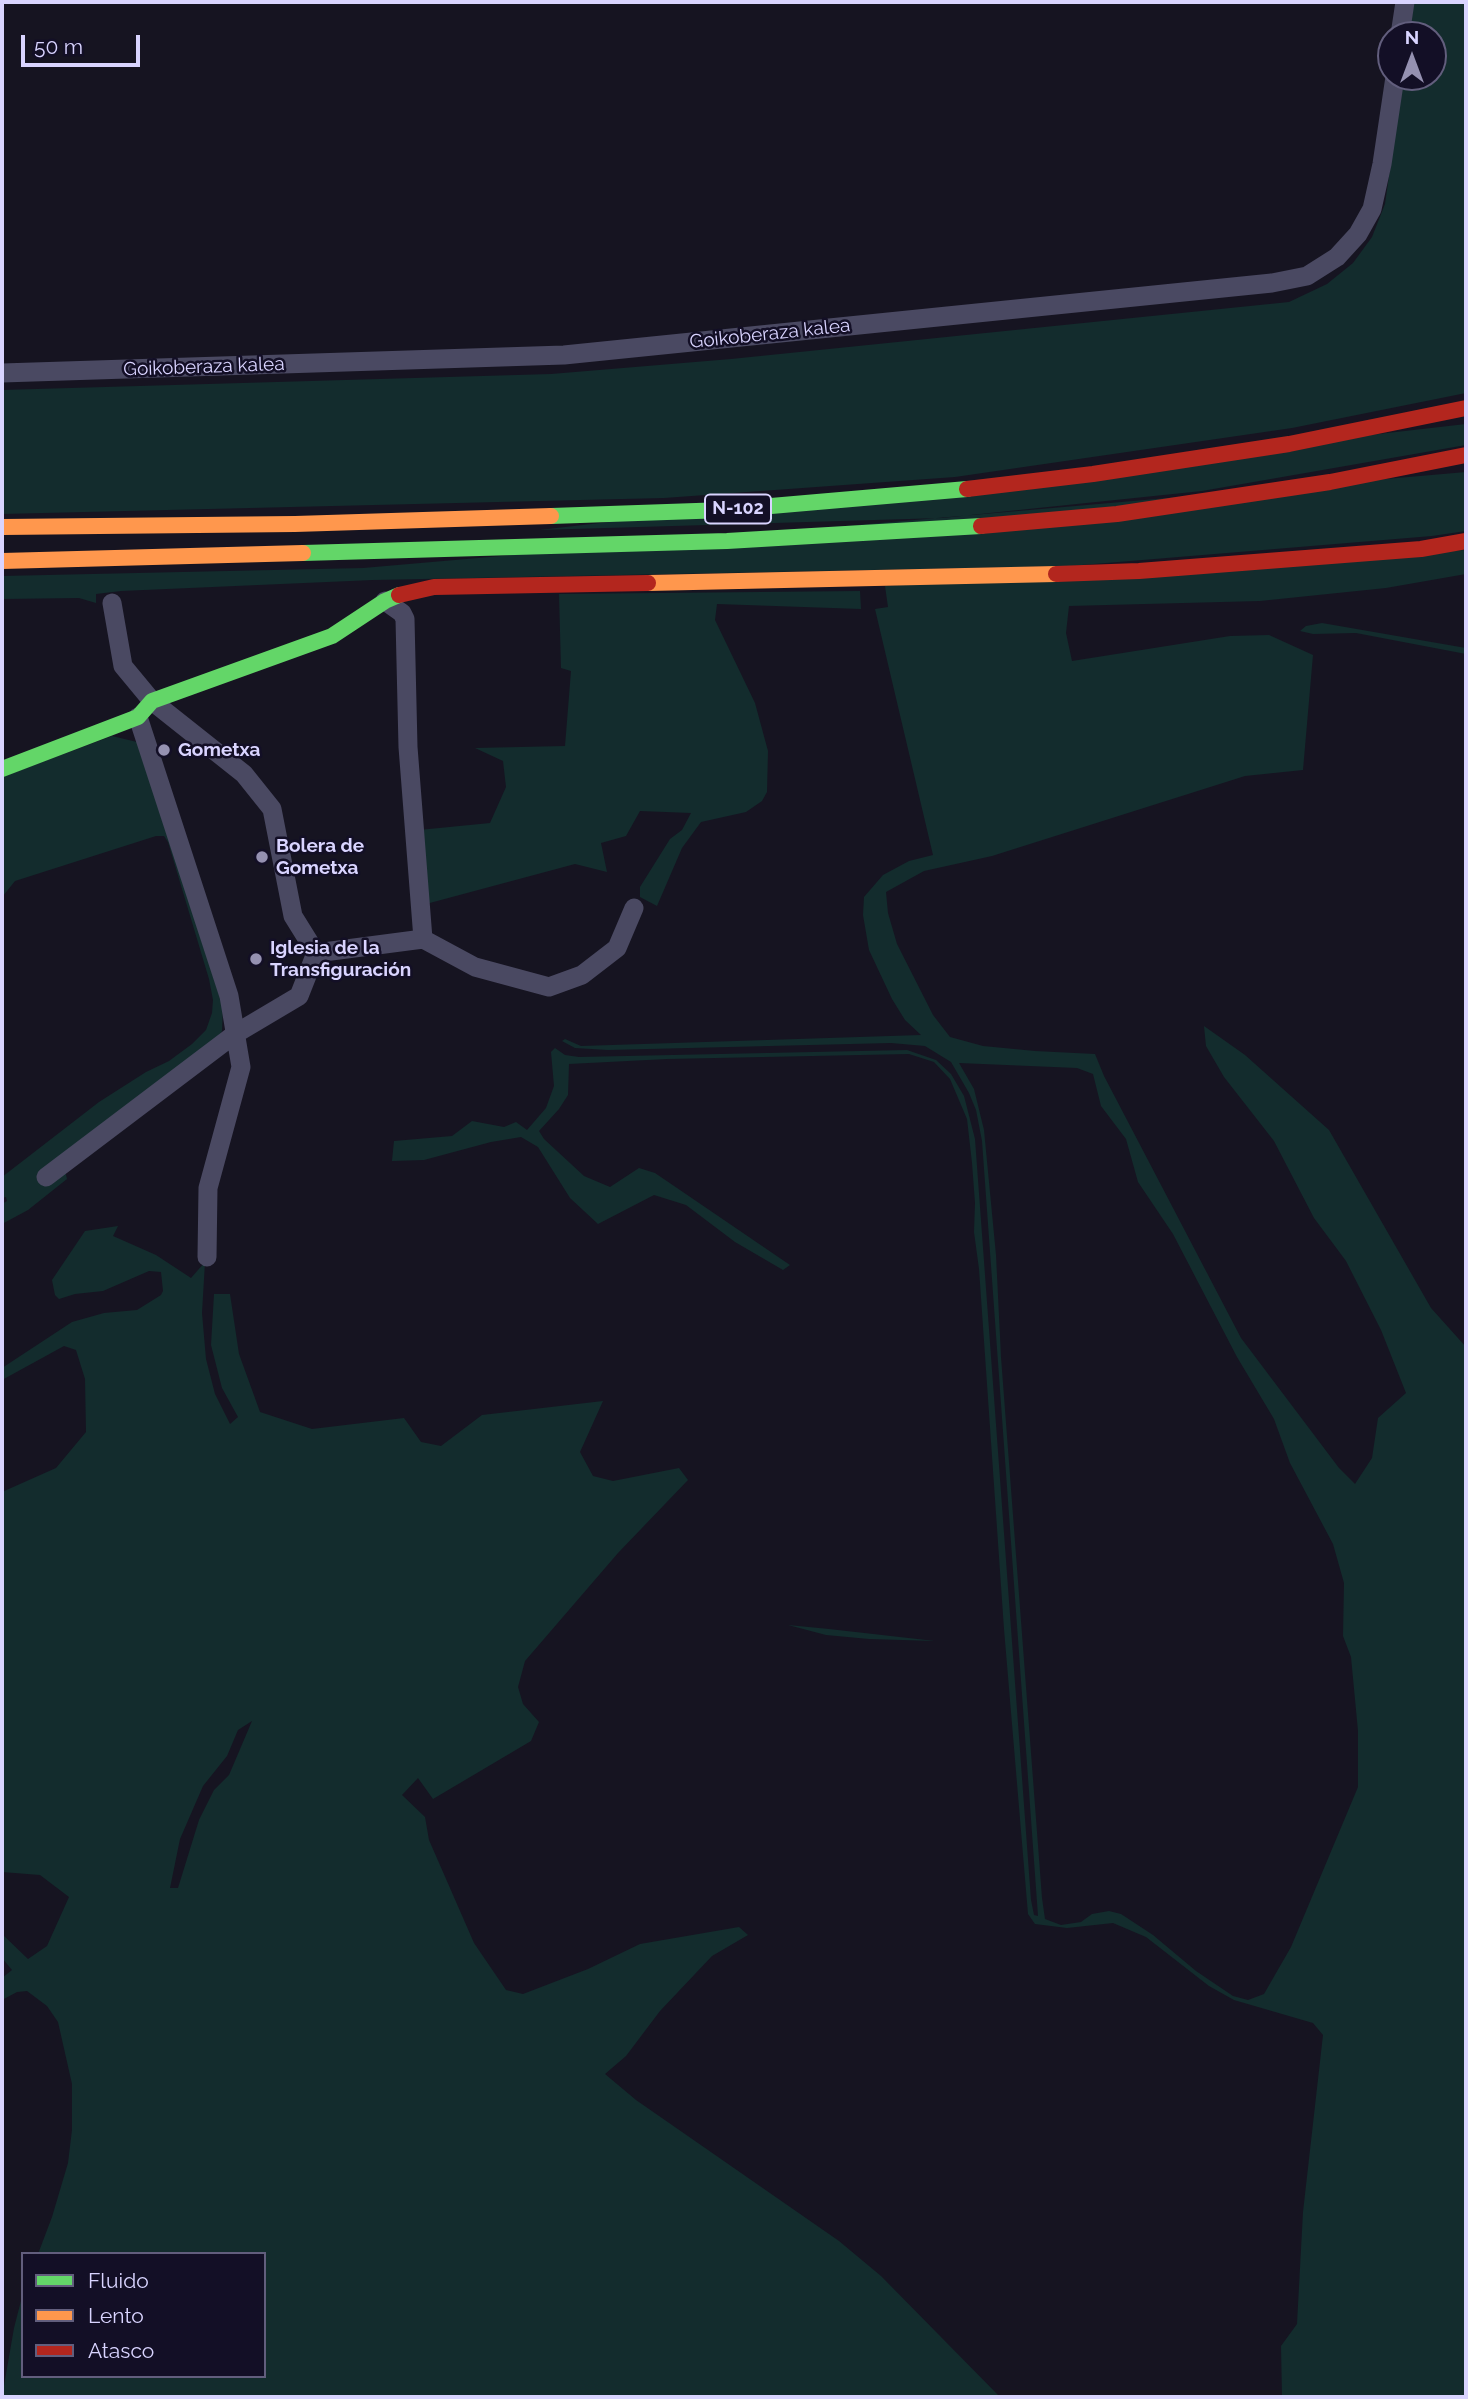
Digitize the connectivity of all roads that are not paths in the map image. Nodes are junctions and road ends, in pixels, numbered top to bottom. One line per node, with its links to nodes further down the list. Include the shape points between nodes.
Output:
1 (1405, 2): 2 (street)
2 (1402, 21)
3 (1393, 91): 4 (street, Goikoberaza kalea, via 1373,209 1337,257 1307,276 1284,281 564,355)
4 (2, 373)
5 (1466, 408): 7 (main road, N-102, via 1276,446 920,494 711,510 295,524)
6 (1466, 455): 9 (main road, N-102, via 1330,482 1118,514 937,530 727,541)
7 (2, 527)
8 (1466, 541): 10 (main road, via 1395,551 1111,572 434,587)
9 (2, 561)
10 (384, 601): 12 (main road, via 332,636); 16 (street, via 405,619 408,747)
11 (112, 603): 12 (street, via 123,666)
12 (152, 701): 13 (main road); 17 (street, via 244,774 272,809 293,916)
13 (138, 717): 14 (main road); 18 (street, via 229,996)
14 (2, 769)
15 (634, 908): 16 (street, via 617,948 582,975 549,987 475,967)
16 (423, 939): 17 (street)
17 (316, 953): 18 (street, via 299,996)
18 (234, 1034): 19 (street); 20 (street, via 241,1067 208,1188)
19 (46, 1177)
20 (206, 1257)

